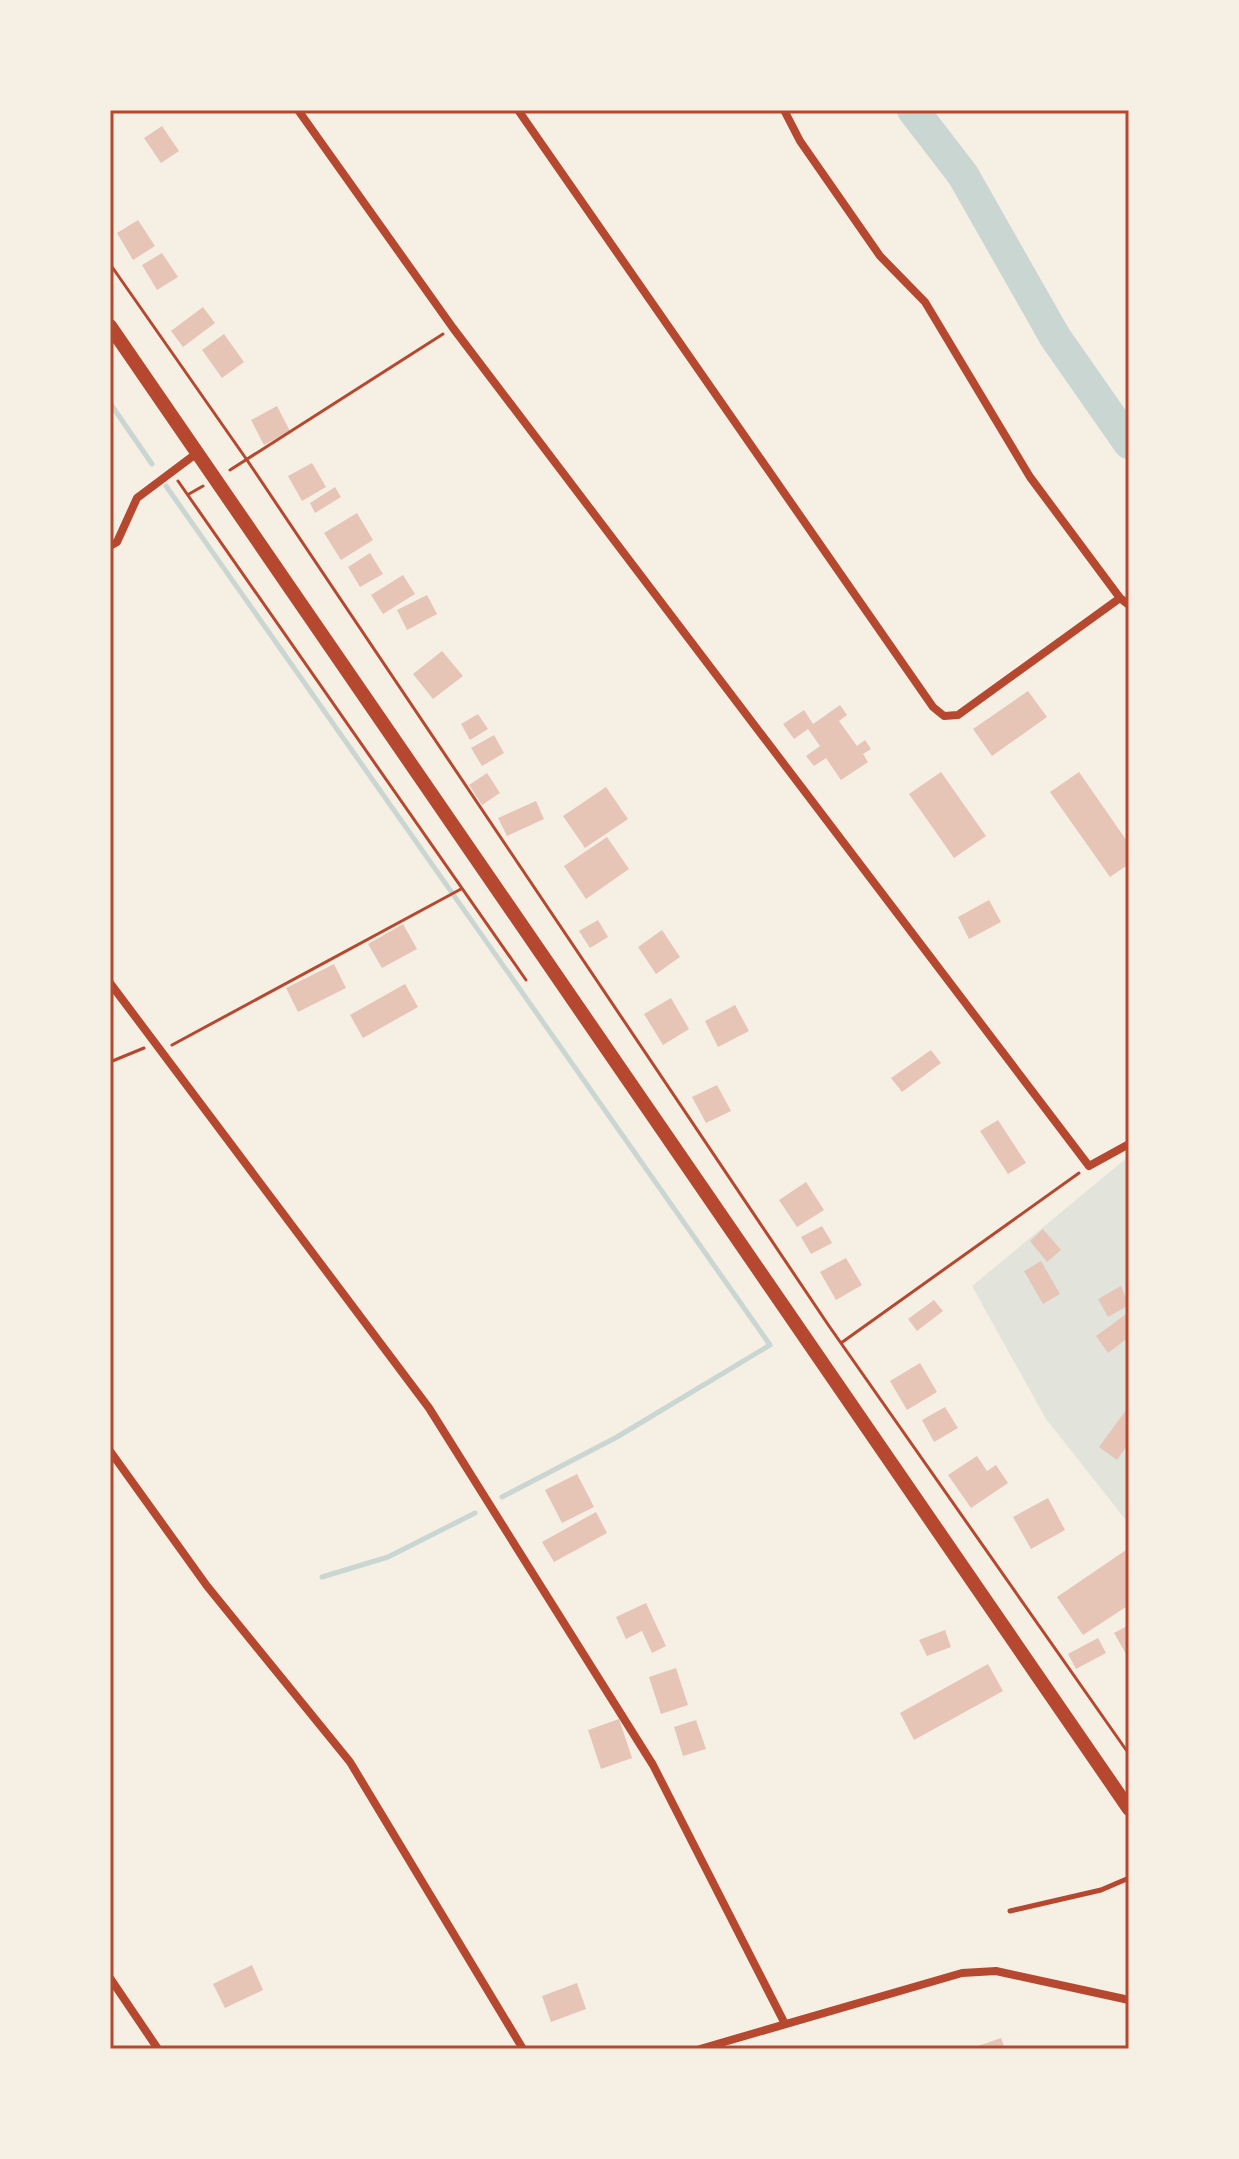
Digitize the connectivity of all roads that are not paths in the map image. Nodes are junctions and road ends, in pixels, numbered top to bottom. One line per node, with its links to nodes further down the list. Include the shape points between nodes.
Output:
1 (298, 110): 10 (street, via 453,328 1089,1166)
2 (518, 110): 7 (street, via 944,716 958,715)
3 (784, 110): 7 (street, via 880,256 925,302 1030,477)
4 (110, 326): 5 (main road)
5 (197, 453): 6 (street, via 137,498 117,542); 12 (main road)
6 (110, 546)
7 (1120, 598): 8 (street)
8 (1129, 605)
9 (110, 983): 17 (street, via 429,1408 653,1765)
10 (1129, 1144)
11 (110, 1451): 19 (street, via 207,1586 350,1762)
12 (1129, 1809)
13 (1129, 1878): 14 (lane, via 1101,1890)
14 (1010, 1911)
15 (110, 1978): 18 (street)
16 (1129, 2000): 17 (street, via 996,1971 962,1973)
17 (784, 2022): 20 (street)
18 (158, 2049)
19 (523, 2049)
20 (700, 2049)

